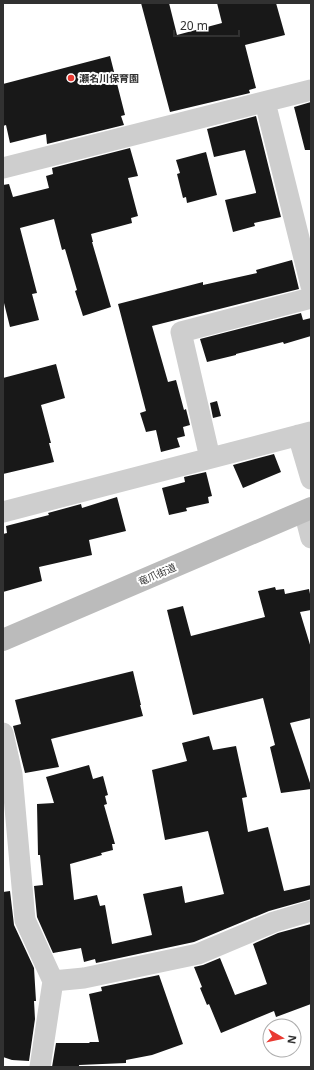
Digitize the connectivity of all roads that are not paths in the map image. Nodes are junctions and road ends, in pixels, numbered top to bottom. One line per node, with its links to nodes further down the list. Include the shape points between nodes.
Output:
1 (311, 90): 2 (street)
2 (265, 102): 3 (street); 4 (street)
3 (3, 168)
4 (311, 286)
5 (311, 298): 7 (street, via 181,332)
6 (305, 433): 7 (street); 8 (street)
7 (210, 458): 10 (street)
8 (311, 479)
9 (308, 510): 11 (street); 12 (main road, 竜爪街道)
10 (3, 512)
11 (311, 538)
12 (3, 640)
13 (3, 733): 14 (street)
14 (7, 775): 16 (street, via 25,920)
15 (311, 911): 16 (street, via 274,922 198,954)
16 (53, 982): 17 (street)
17 (40, 1067)

